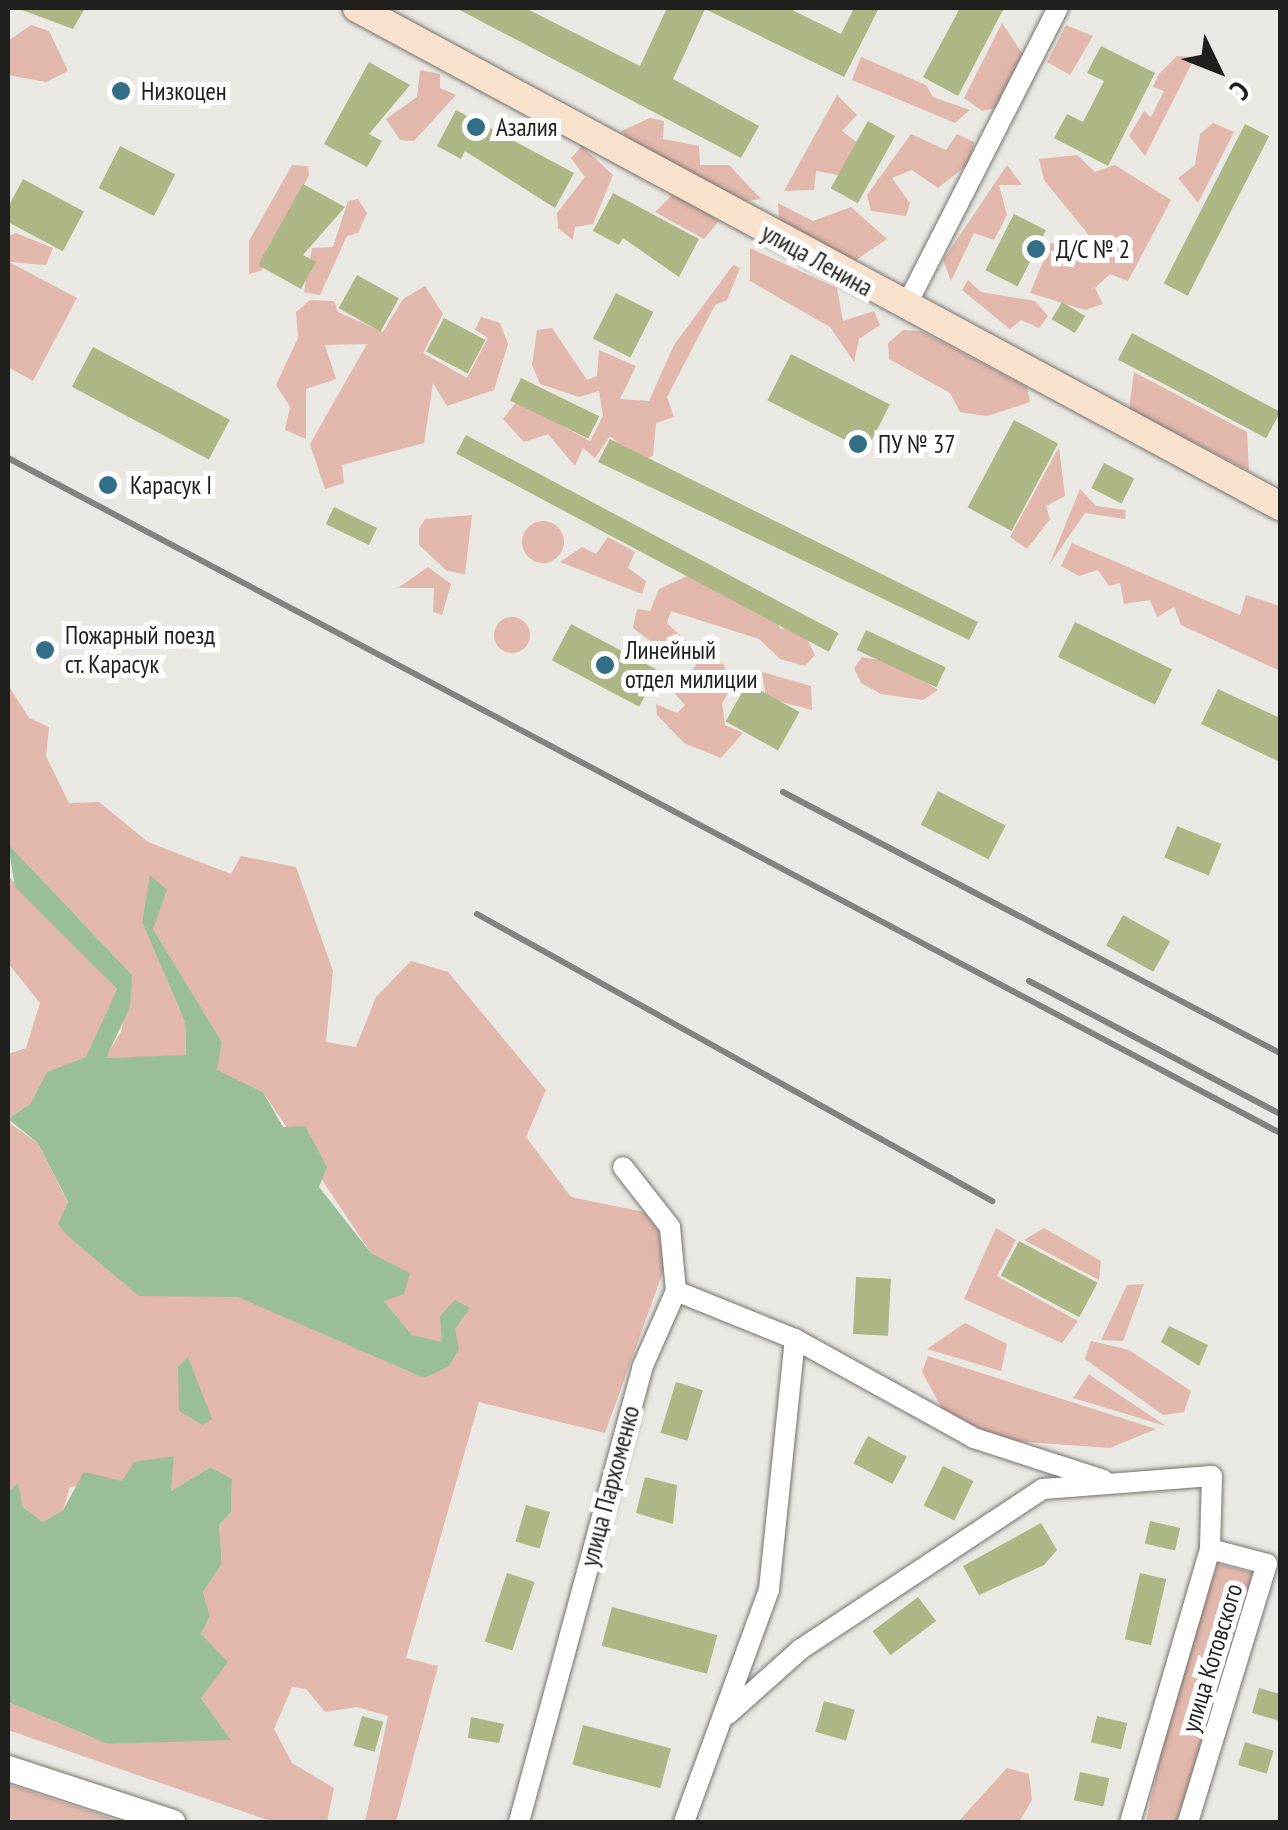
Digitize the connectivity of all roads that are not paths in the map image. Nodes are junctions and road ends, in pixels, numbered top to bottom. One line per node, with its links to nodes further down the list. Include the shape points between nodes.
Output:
1 (358, 8): 3 (main road, улица Ленина)
2 (1058, 8): 3 (street)
3 (905, 308): 4 (main road, улица Ленина)
4 (1280, 506)
5 (622, 1166): 6 (street, улица Пархоменко, via 670,1227)
6 (676, 1291): 7 (street); 13 (street, улица Пархоменко, via 642,1368)
7 (795, 1339): 8 (street, via 974,1438); 10 (street, via 769,1590)
8 (1114, 1484): 9 (street, улица Котовского, via 1212,1476); 10 (street, via 1043,1489 800,1650)
9 (1210, 1549): 15 (street, улица Котовского); 16 (street, улица Котовского, via 1267,1564)
10 (728, 1714): 14 (street)
11 (8, 1768): 12 (street)
12 (172, 1822)
13 (520, 1822)
14 (684, 1822)
15 (1130, 1822)
16 (1188, 1822)

